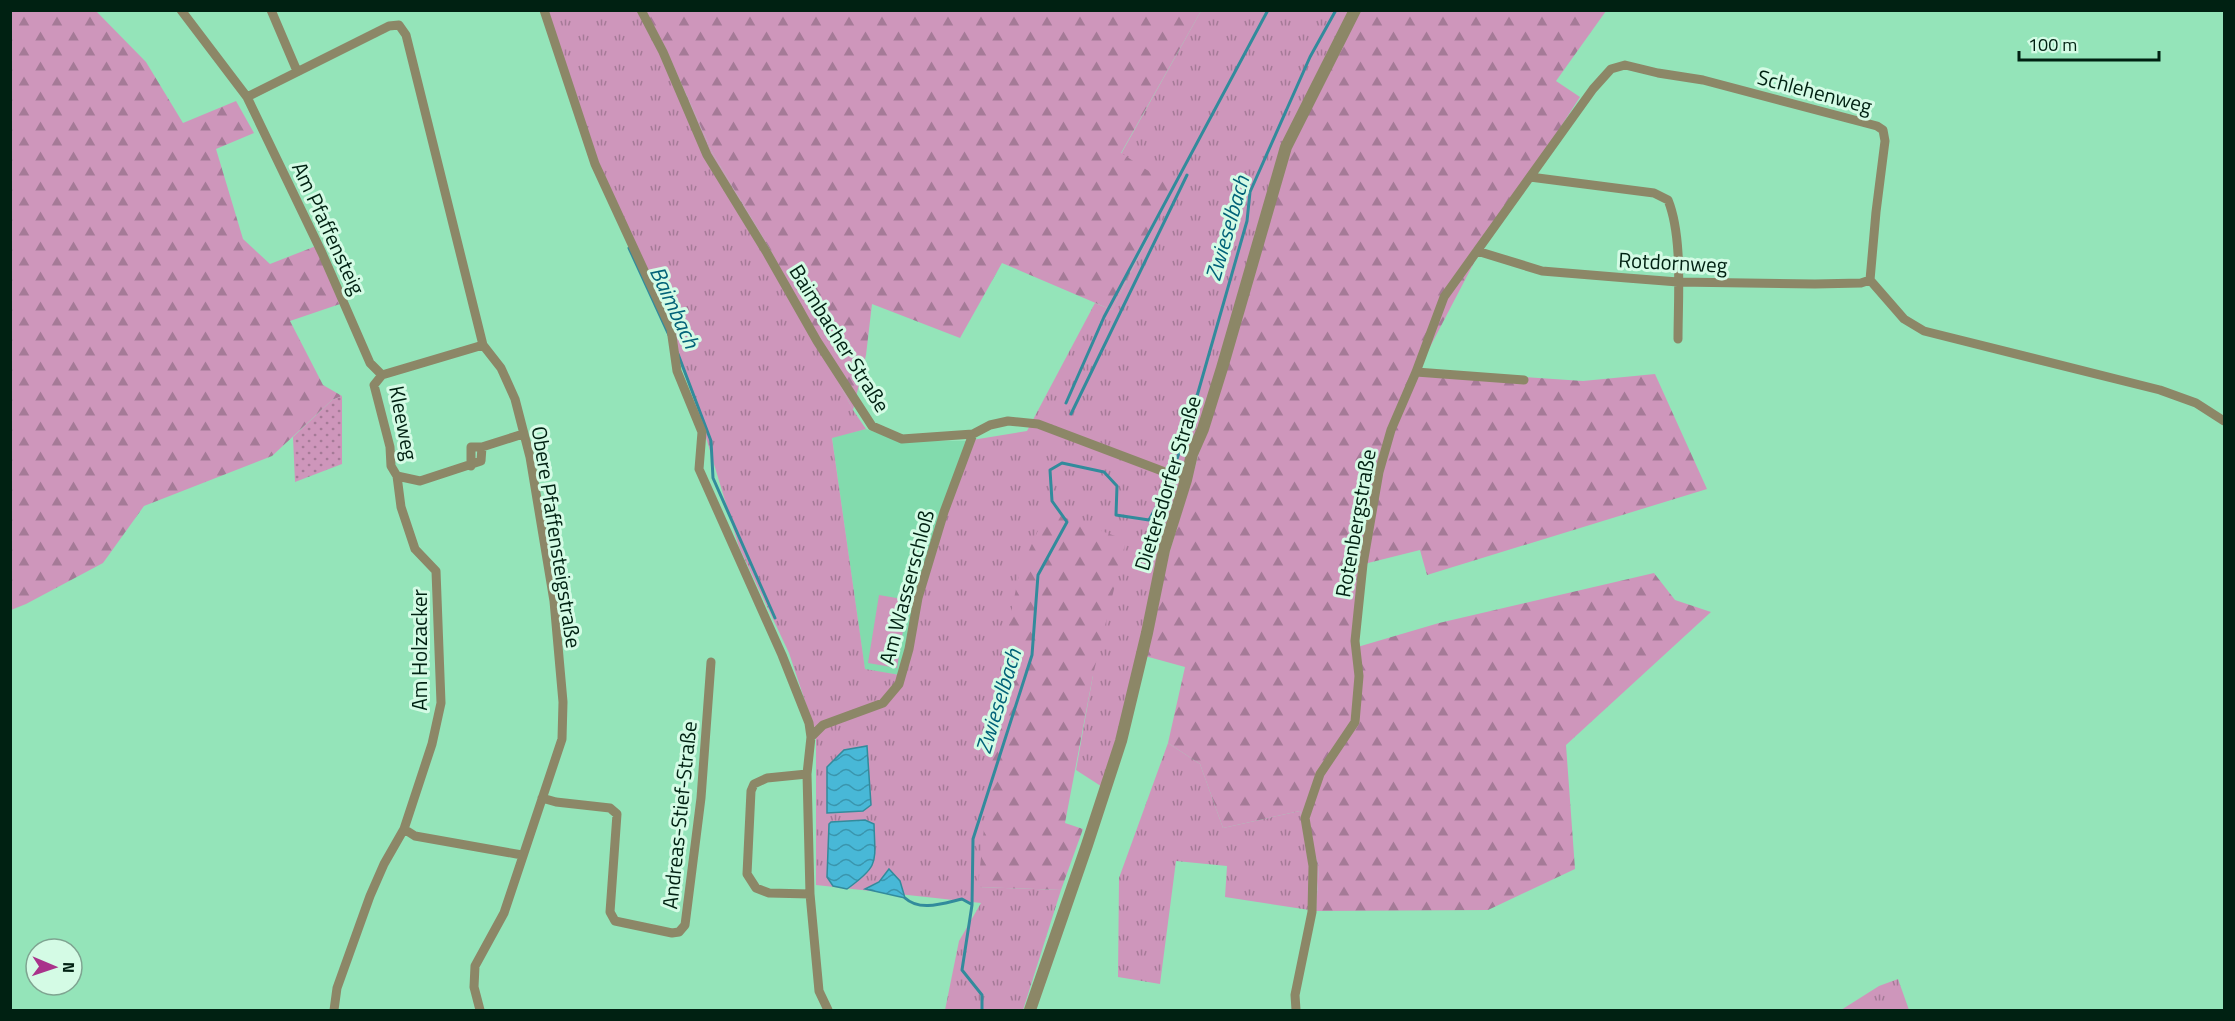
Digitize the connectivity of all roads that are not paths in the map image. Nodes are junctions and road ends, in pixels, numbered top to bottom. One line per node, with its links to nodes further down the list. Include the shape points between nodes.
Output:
1 (181, 10): 8 (street, Am Pfaffensteig)
2 (271, 10): 7 (street)
3 (544, 10): 24 (street, via 595,164 671,329 677,371 702,432 699,469 782,655)
4 (641, 10): 20 (street, Baimbacher Straße, via 707,155 872,426 902,439)
5 (1355, 10): 22 (street, Dietersdorfer Straße, via 1286,147)
6 (1625, 65): 9 (street, Rotenbergstraße, via 1611,69 1593,89); 11 (street, Schlehenweg, via 1703,80 1883,130)
7 (297, 71): 8 (street, Obere Pfaffensteigstraße); 14 (street, Obere Pfaffensteigstraße, via 389,26 399,25 406,35)
8 (247, 97): 16 (street, Am Pfaffensteig, via 370,363)
9 (1530, 177): 10 (street, Rotenbergstraße); 12 (street, via 1653,193 1668,200 1674,215)
10 (1477, 251): 12 (street, Rotdornweg, via 1542,271); 15 (street, Rotenbergstraße, via 1444,297)
11 (1870, 280): 12 (street, Rotdornweg, via 1815,284); 18 (street, via 1904,319 1924,331 2160,390 2196,403)
12 (1678, 282): 13 (street)
13 (1678, 339)
14 (483, 345): 16 (street); 19 (street, Obere Pfaffensteigstraße, via 501,368)
15 (1416, 372): 17 (street); 34 (street, Rotenbergstraße, via 1391,430 1379,472 1355,641 1359,676 1355,722 1320,774 1305,818 1313,866 1312,912 1295,995)
16 (382, 375): 21 (street, Kleeweg, via 375,385 391,466)
17 (1524, 380)
18 (2224, 421)
19 (523, 434): 21 (street, Kleeweg, via 482,447 481,461 471,466 420,481); 26 (street, Obere Pfaffensteigstraße, via 554,600 563,702 562,739)
20 (973, 434): 22 (street, Baimbacher Straße, via 1008,421 1038,424); 24 (street, Am Wasserschloß, via 918,598 899,684 883,703 823,725)
21 (397, 476): 27 (street, Am Holzacker, via 401,507 415,549 436,571 441,655 441,704)
22 (1186, 480): 33 (street, Dietersdorfer Straße, via 1164,550 1121,741)
23 (711, 662): 26 (street, Andreas-Stief-Straße, via 701,798 685,926 679,932 615,921 610,912 617,814 610,808)
24 (811, 737): 25 (street)
25 (807, 774): 29 (street); 29 (street, via 767,778 754,784 747,874 756,888 769,893)
26 (542, 798): 28 (street, Obere Pfaffensteigstraße)
27 (404, 829): 28 (street, via 415,836); 30 (street, Am Holzacker, via 370,896 337,988)
28 (522, 855): 31 (street, Obere Pfaffensteigstraße, via 504,913 475,966 474,987)
29 (810, 894): 32 (street, via 819,991)
30 (334, 1011)
31 (480, 1011)
32 (828, 1011)
33 (1030, 1011)
34 (1296, 1011)

